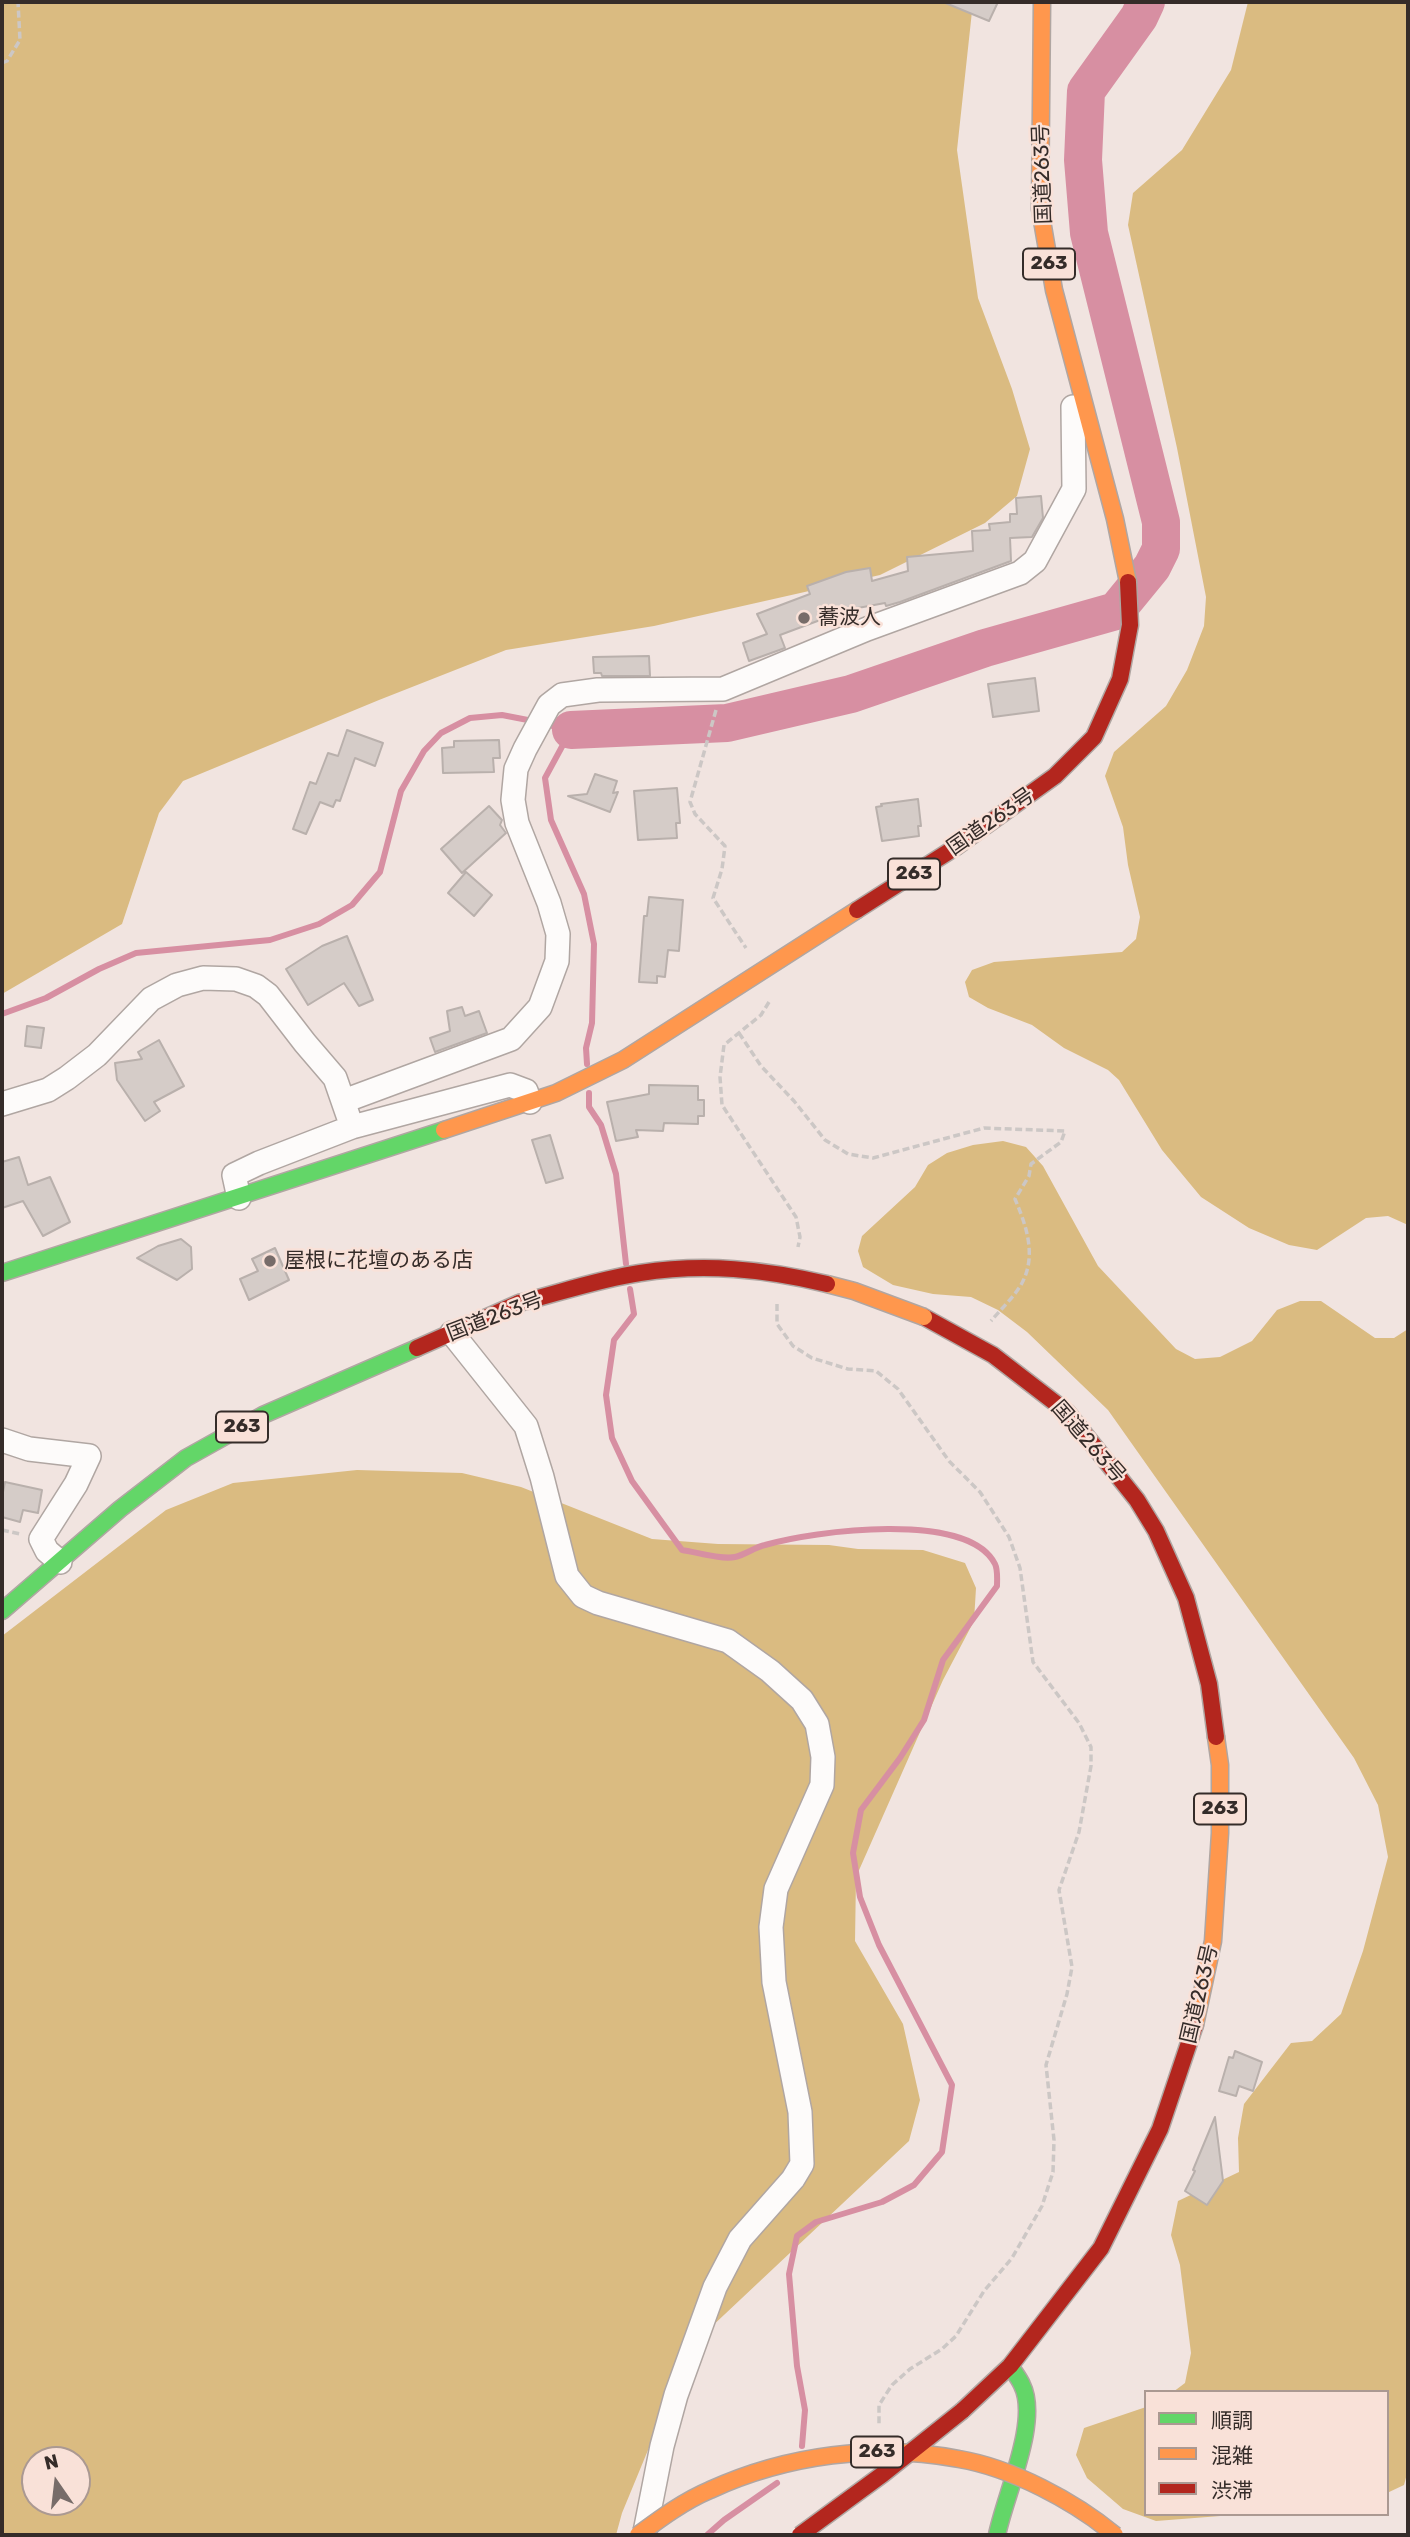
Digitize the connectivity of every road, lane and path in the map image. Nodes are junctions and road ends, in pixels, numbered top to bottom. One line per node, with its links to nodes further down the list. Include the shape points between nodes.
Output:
1 (18, 2): 3 (path, via 20,40)
2 (1042, 2): 4 (highway, 国道263号 / 263, via 1040,209)
3 (2, 62)
4 (1072, 358): 5 (street, via 1074,489 1035,561 1020,573); 6 (highway, 国道263号 / 263, via 1128,576 1130,625 1120,679 1094,737 1055,776 956,847)
5 (723, 688): 6 (path, via 690,802 695,814 725,846 713,898); 8 (street, via 598,690 562,695 550,705 516,769 513,800 517,823 558,934 557,961 540,1007 511,1039)
6 (761, 972): 7 (path, via 769,985 769,1003); 9 (highway, 国道263号 / 263, via 623,1060)
7 (739, 1033): 13 (path, via 724,1045 722,1105 796,1217); 17 (path, via 761,1066 825,1140 848,1154 873,1158 984,1128 1065,1131 1062,1142 1031,1164 1015,1199 1027,1228 1029,1262 1022,1283 990,1322 970,1323)
8 (344, 1101): 10 (street, via 335,1078 268,995 256,985 236,979 203,978 151,999 97,1055 48,1090); 11 (street)
9 (530, 1102): 11 (street, via 526,1091 510,1085); 12 (highway, 国道263号 / 263)
10 (2, 1104)
11 (352, 1127): 12 (street, via 234,1175)
12 (239, 1198): 14 (highway, 国道263号 / 263)
13 (798, 1248)
14 (2, 1273)
15 (779, 1298): 22 (path, via 777,1324 793,1346 812,1358 848,1369 876,1370 898,1389 948,1461 979,1492 1009,1537 1020,1568 1033,1662 1079,1723 1091,1747 1079,1832 1059,1890 1072,1967 1046,2065 1053,2172 1042,2206 1012,2258 956,2336 892,2385 879,2405)
16 (452, 1333): 17 (highway, 国道263号 / 263, bridge, via 519,1303 639,1273 719,1267 780,1273 854,1291); 19 (highway, 国道263号 / 263, via 264,1415 186,1458); 24 (street, via 526,1426 567,1576 583,1596 728,1641 802,1700 817,1724 823,1756 822,1785 776,1889 771,1927 774,1982 800,2112 802,2164 740,2239 715,2287 676,2395)
17 (960, 1335): 21 (highway, 国道263号 / 263, via 1067,1412 1131,1491 1156,1531 1199,1639 1220,1765 1213,1941 1194,2029 1160,2129 1101,2248)
18 (2, 1440): 19 (street, via 29,1449 89,1456 41,1539)
19 (60, 1562): 20 (highway, 国道263号 / 263)
20 (2, 1611)
21 (1010, 2366): 25 (highway, 263, bridge, via 962,2411); 26 (highway, via 1023,2386 1028,2409)
22 (879, 2432)
23 (638, 2535): 27 (highway, 263, bridge, via 660,2516 705,2492 761,2471 823,2455 886,2452 956,2458 1022,2479 1084,2510)
24 (644, 2535)
25 (800, 2535)
26 (997, 2535)
27 (1115, 2535)

